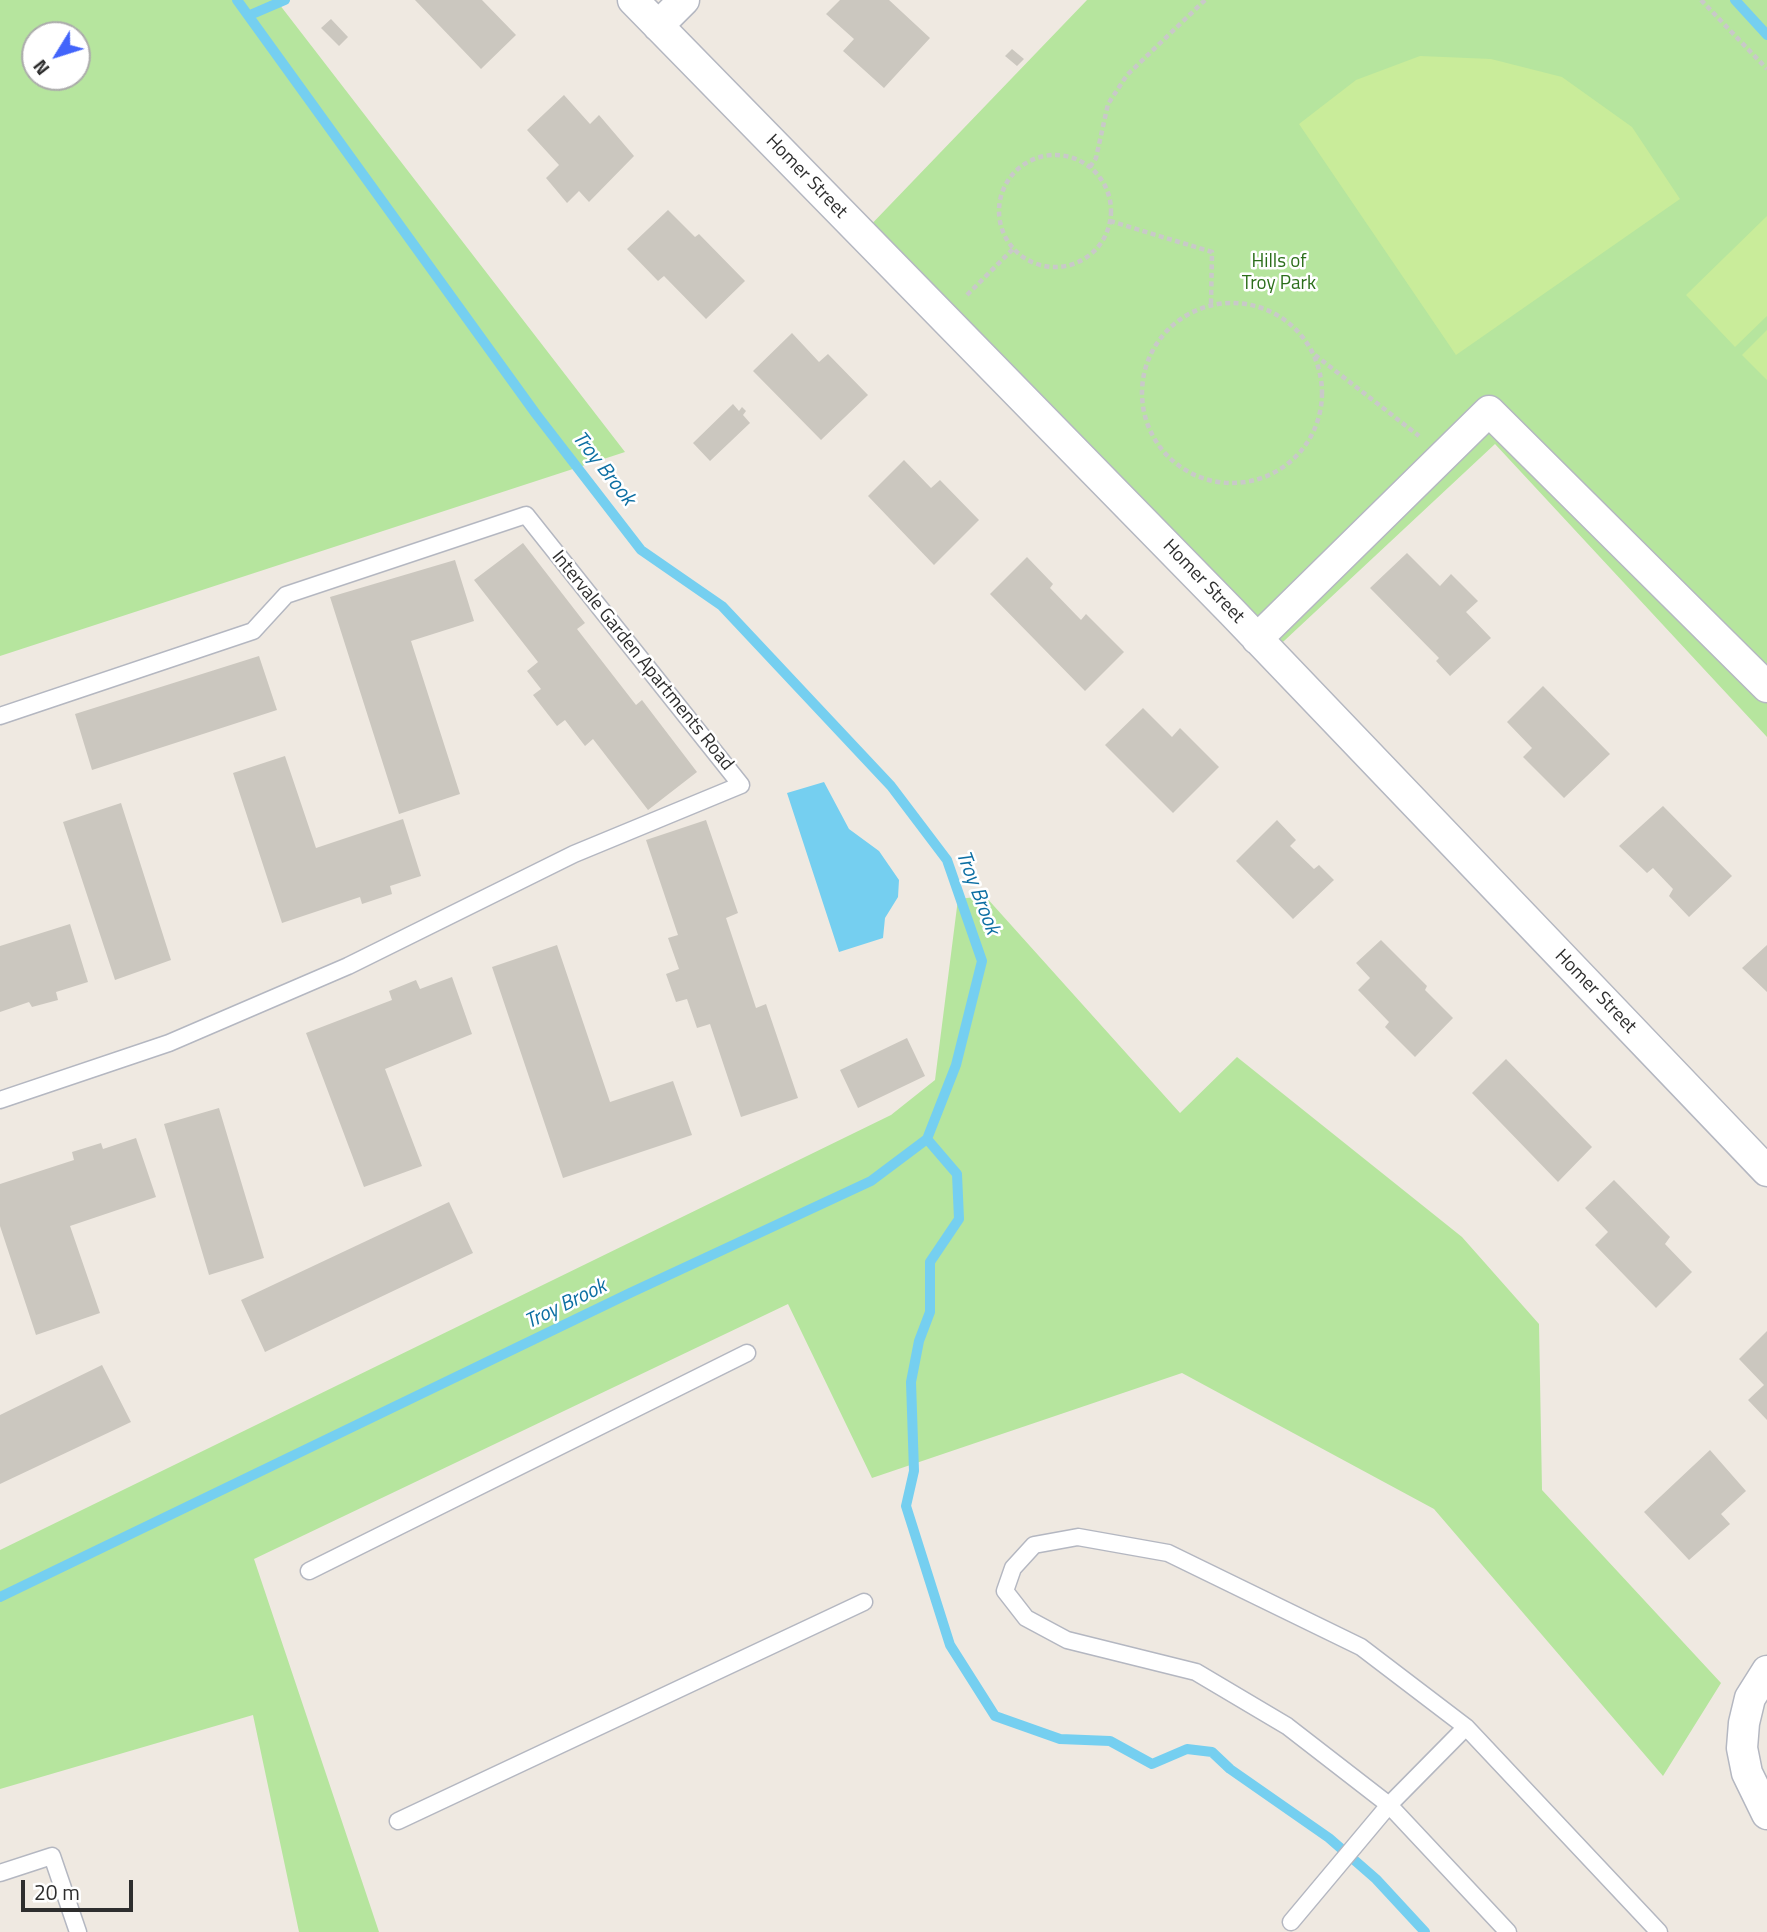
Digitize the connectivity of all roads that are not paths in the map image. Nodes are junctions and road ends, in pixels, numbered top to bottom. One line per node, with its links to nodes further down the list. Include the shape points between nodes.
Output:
1 (633, 0): 3 (street, Homer Street)
2 (684, 0): 3 (street)
3 (658, 26): 4 (street, Homer Street)
4 (1257, 639): 5 (street, via 1489,411); 8 (street, Homer Street)
5 (1767, 687)
6 (0, 716): 7 (lane, Intervale Garden Apartments Road, via 253,631 286,595 526,514 741,785 574,854 348,966 169,1043)
7 (0, 1100)
8 (1767, 1171)
9 (747, 1353): 10 (lane)
10 (309, 1571)
11 (864, 1602): 16 (lane)
12 (1767, 1671): 15 (street, via 1750,1698 1742,1748 1747,1773)
13 (1466, 1727): 14 (lane); 14 (lane, via 1361,1647 1168,1553 1078,1537 1034,1545 1013,1568 1005,1591 1026,1618 1067,1640 1196,1672 1287,1726); 21 (lane)
14 (1389, 1805): 18 (lane); 20 (lane)
15 (1767, 1814)
16 (398, 1821)
17 (0, 1873): 19 (lane, via 52,1856)
18 (1291, 1922)
19 (78, 1932)
20 (1508, 1932)
21 (1659, 1932)

